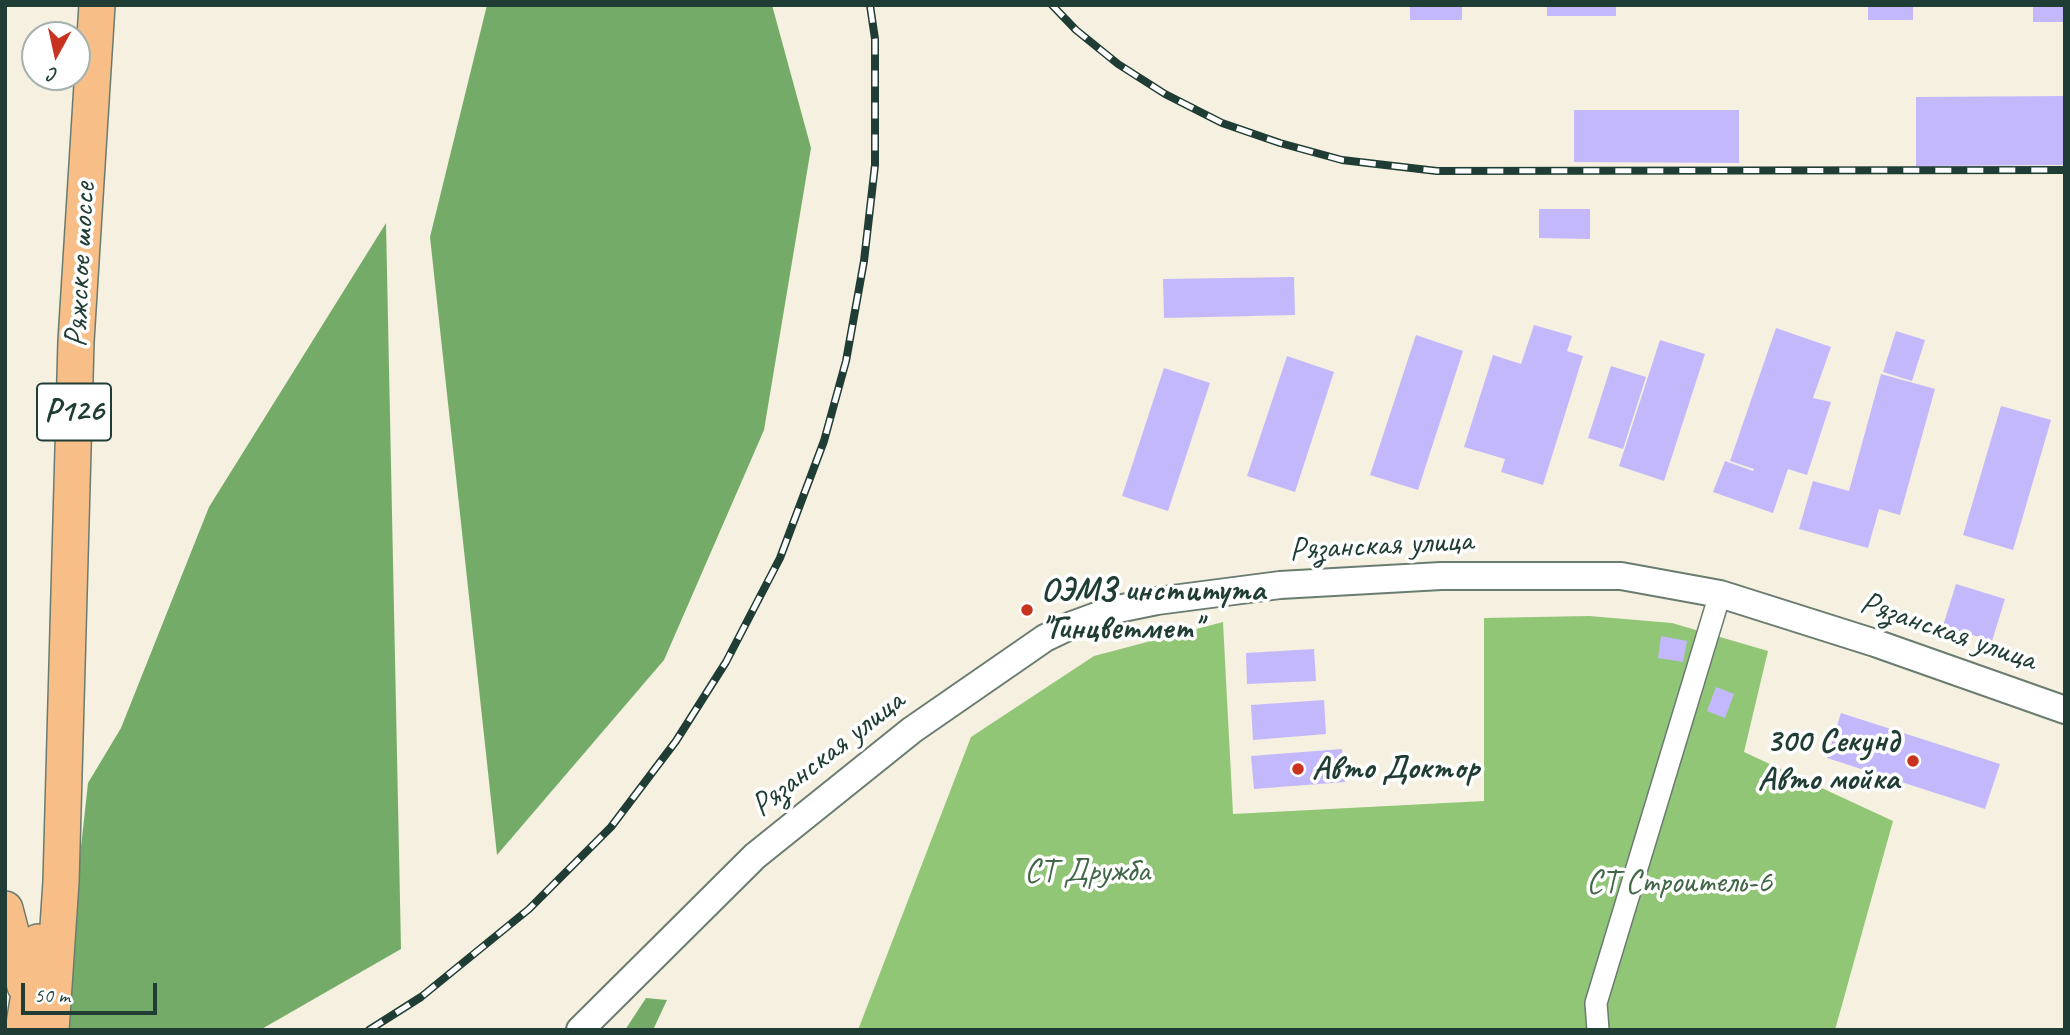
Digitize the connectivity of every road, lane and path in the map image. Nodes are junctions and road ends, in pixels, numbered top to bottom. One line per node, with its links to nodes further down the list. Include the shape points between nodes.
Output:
1 (97, 5): 4 (main road, Ряжское шоссе / Р126, via 76,341)
2 (1720, 594): 3 (street, Рязанская улица); 10 (street, Рязанская улица, via 1621,576 1441,576 1280,585 1157,601 1072,625 1045,638 912,730 755,856); 11 (street, via 1596,1003)
3 (2065, 710)
4 (61, 818): 6 (main road, Ряжское шоссе / Р126); 9 (main road, Ряжское шоссе)
5 (5, 909): 6 (main road)
6 (19, 1006): 7 (main road); 8 (main road)
7 (10, 1030)
8 (37, 1030)
9 (51, 1030)
10 (580, 1030)
11 (1598, 1030)

